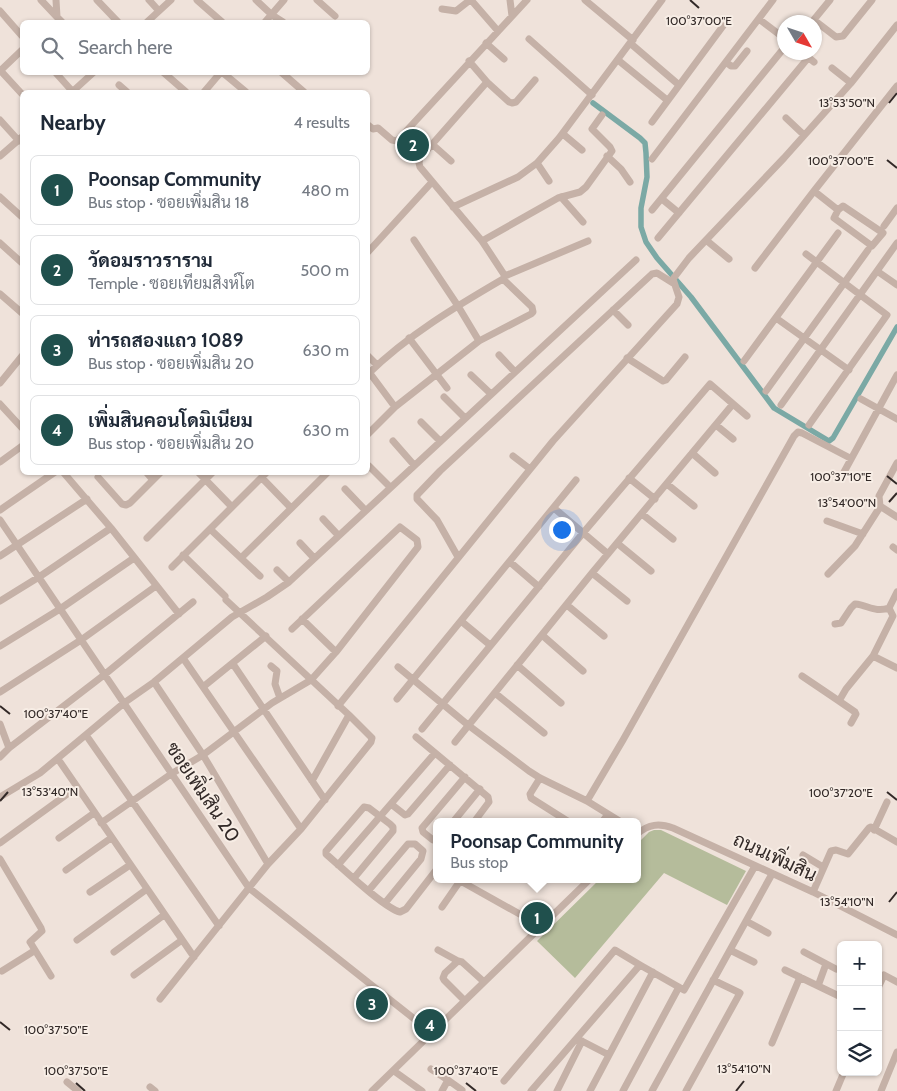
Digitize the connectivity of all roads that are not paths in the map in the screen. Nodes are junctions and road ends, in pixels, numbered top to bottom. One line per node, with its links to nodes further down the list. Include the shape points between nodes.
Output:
1 (41, 0): 28 (street)
2 (56, 0): 28 (street)
3 (97, 0): 29 (street)
4 (149, 0): 20 (street)
5 (171, 0): 20 (street)
6 (197, 0): 31 (street)
7 (256, 0): 23 (street)
8 (284, 0): 23 (street)
9 (317, 0): 25 (street)
10 (470, 0): 19 (street, via 456,11); 22 (street)
11 (482, 0): 22 (street)
12 (510, 0): 26 (street)
13 (527, 0): 26 (street)
14 (585, 0): 41 (street)
15 (662, 0): 41 (street)
16 (773, 0): 27 (street)
17 (830, 0): 24 (street)
18 (872, 0): 36 (street, via 843,36 836,37)
19 (442, 9)
20 (159, 11): 30 (street)
21 (0, 12): 39 (street)
22 (483, 12): 37 (street)
23 (272, 15): 32 (street); 33 (street)
24 (818, 15)
25 (335, 16)
26 (512, 16): 37 (street)
27 (759, 19): 38 (street); 50 (street)
28 (58, 20)
29 (116, 20)
30 (149, 20)
31 (220, 20)
32 (267, 20)
33 (280, 20)
34 (897, 25): 61 (street)
35 (723, 26): 63 (street)
36 (822, 27)
37 (498, 31): 42 (street)
38 (777, 33)
39 (20, 34)
40 (529, 39): 73 (street)
41 (632, 41): 47 (street); 63 (street)
42 (486, 43): 46 (street); 49 (street)
43 (747, 51): 50 (street, via 735,66)
44 (20, 52): 52 (street)
45 (777, 57): 97 (street)
46 (504, 59)
47 (618, 60): 73 (street); 74 (street)
48 (811, 60): 102 (street)
49 (469, 61): 60 (street); 79 (street, via 397,142 378,128)
50 (726, 62): 88 (street)
51 (832, 68): 61 (street)
52 (0, 70): 72 (street)
53 (58, 75): 65 (street)
54 (91, 75): 66 (street)
55 (166, 75): 68 (street)
56 (219, 75): 69 (street)
57 (226, 75): 70 (street)
58 (284, 75): 71 (street)
59 (535, 80): 60 (street, via 512,103)
60 (487, 82): 84 (street)
61 (851, 83): 81 (street)
62 (119, 85): 67 (street)
63 (679, 85): 74 (street)
64 (897, 86): 94 (street)
65 (70, 90)
66 (74, 90)
67 (125, 90)
68 (184, 90)
69 (206, 90)
70 (244, 90)
71 (302, 90)
72 (20, 92)
73 (592, 95): 80 (street)
74 (667, 100): 78 (street)
75 (602, 115): 87 (street, via 592,129 612,148)
76 (786, 118): 81 (street)
77 (0, 120): 82 (street)
78 (652, 122)
79 (370, 127)
80 (563, 134): 85 (street); 90 (street)
81 (804, 135): 109 (street)
82 (20, 138)
83 (20, 140): 86 (street)
84 (432, 144): 89 (street); 92 (street, via 419,162)
85 (582, 150)
86 (0, 156)
87 (607, 156): 93 (street); 96 (street, via 586,188)
88 (652, 158)
89 (451, 160)
90 (536, 163): 91 (street); 98 (street, via 518,177)
91 (549, 181)
92 (432, 182): 98 (street); 114 (street)
93 (630, 182)
94 (814, 191): 101 (street); 121 (street)
95 (0, 197): 103 (street)
96 (561, 197): 104 (street); 111 (street)
97 (662, 199): 100 (street); 102 (street)
98 (453, 207): 111 (street)
99 (897, 208): 105 (street)
100 (652, 210)
101 (838, 210): 101 (street, via 843,206 883,233 872,246 834,218)
102 (679, 213): 107 (street)
103 (20, 215)
104 (583, 222)
105 (884, 226)
106 (838, 233): 120 (street)
107 (658, 238)
108 (414, 240): 129 (street)
109 (706, 240): 117 (street); 124 (street)
110 (588, 241): 123 (street)
111 (482, 242): 123 (street)
112 (0, 243): 118 (street)
113 (896, 246): 122 (street)
114 (370, 250)
115 (868, 250): 125 (street)
116 (806, 254): 120 (street)
117 (729, 259)
118 (20, 260)
119 (636, 260): 147 (street)
120 (817, 263): 125 (street); 132 (street)
121 (755, 268)
122 (877, 271): 126 (street); 128 (street)
123 (504, 278): 129 (street); 136 (street, via 533,312)
124 (674, 279): 131 (street, via 652,274); 142 (street, via 679,301)
125 (844, 284): 128 (street); 135 (street)
126 (897, 285)
127 (0, 294): 130 (street)
128 (860, 295): 137 (street); 145 (street, via 887,314)
129 (458, 306): 134 (street); 136 (street)
130 (20, 310)
131 (613, 310): 133 (street); 228 (street, via 417,495 418,501 437,520)
132 (776, 318): 135 (street); 143 (street)
133 (628, 325)
134 (409, 338): 144 (street); 148 (street)
135 (804, 338): 137 (street); 154 (street)
136 (479, 341): 148 (street)
137 (820, 350): 145 (street); 160 (street)
138 (499, 355): 147 (street)
139 (686, 357): 142 (street, via 666,380)
140 (20, 358): 152 (street)
141 (370, 358): 144 (street)
142 (627, 358): 182 (street)
143 (744, 361)
144 (377, 365): 146 (street)
145 (849, 370): 168 (street)
146 (370, 371)
147 (515, 372): 155 (street)
148 (437, 374): 153 (street); 161 (street)
149 (471, 375): 155 (street)
150 (897, 375): 162 (street)
151 (370, 376): 161 (street)
152 (0, 383)
153 (447, 388)
154 (766, 391)
155 (491, 394): 164 (street)
156 (444, 397): 164 (street)
157 (861, 399): 162 (street)
158 (0, 404): 169 (street)
159 (733, 404): 163 (street); 167 (street); 194 (street, via 710,384)
160 (781, 405)
161 (395, 407): 170 (street)
162 (878, 408): 165 (street); 177 (street)
163 (747, 416)
164 (465, 418): 172 (street)
165 (897, 419)
166 (421, 422): 172 (street)
167 (716, 425): 171 (street); 175 (street)
168 (808, 425)
169 (20, 426)
170 (370, 432)
171 (734, 439)
172 (440, 441): 180 (street)
173 (393, 442): 180 (street)
174 (20, 447): 178 (street)
175 (692, 453): 184 (street); 198 (street)
176 (513, 456): 182 (street)
177 (850, 458): 183 (street); 312 (street, via 802,433 794,436)
178 (0, 462)
179 (897, 463): 204 (street, via 879,496)
180 (414, 465): 199 (street)
181 (370, 467): 199 (street)
182 (530, 469): 228 (street)
183 (844, 472)
184 (715, 473)
185 (51, 475): 208 (street)
186 (66, 475): 202 (street)
187 (149, 475): 195 (street)
188 (158, 475): 195 (street)
189 (201, 475): 196 (street)
190 (210, 475): 196 (street)
191 (264, 475): 205 (street); 206 (street)
192 (325, 475): 206 (street)
193 (98, 477): 195 (street, via 126,505)
194 (629, 478): 201 (street); 217 (street)
195 (153, 480)
196 (206, 480): 205 (street); 220 (street)
197 (576, 480): 207 (street)
198 (667, 484): 201 (street); 203 (street)
199 (390, 487): 209 (street)
200 (345, 489): 209 (street)
201 (654, 498): 210 (street)
202 (87, 499): 215 (street); 224 (street)
203 (694, 506)
204 (880, 506): 211 (street); 218 (street)
205 (232, 507): 216 (street)
206 (291, 508): 230 (street)
207 (554, 508): 217 (street); 232 (street)
208 (0, 510)
209 (365, 510): 219 (street)
210 (642, 514): 221 (street); 223 (street)
211 (897, 516)
212 (323, 519): 219 (street)
213 (0, 520): 224 (street, ซอยเพิ่มสิน 20)
214 (827, 521): 218 (street)
215 (111, 528): 229 (street); 239 (street)
216 (210, 529): 226 (street); 230 (street)
217 (583, 532): 225 (street); 242 (street)
218 (863, 534): 237 (street)
219 (338, 535): 231 (street)
220 (147, 538)
221 (673, 539)
222 (300, 543): 231 (street)
223 (617, 543): 225 (street); 235 (street)
224 (17, 545): 227 (street); 239 (street, ซอยเพิ่มสิน 20)
225 (608, 554): 236 (street)
226 (183, 555): 233 (street); 250 (street)
227 (0, 556)
228 (458, 557): 285 (street)
229 (134, 558): 241 (street); 249 (street)
230 (241, 558): 238 (street)
231 (314, 558): 240 (street)
232 (510, 562): 242 (street); 253 (street)
233 (172, 567)
234 (277, 570): 240 (street)
235 (651, 571)
236 (592, 573): 245 (street); 247 (street)
237 (828, 574)
238 (260, 576)
239 (39, 577): 244 (street); 249 (street, ซอยเพิ่มสิน 20)
240 (289, 582): 250 (street)
241 (156, 586): 251 (street); 259 (street)
242 (539, 586): 260 (street)
243 (897, 592): 248 (street)
244 (0, 601)
245 (627, 601)
246 (193, 602): 251 (street)
247 (567, 604): 256 (street); 258 (street)
248 (889, 608): 254 (street, via 873,610 855,604 841,623); 263 (street, via 893,616)
249 (60, 609): 259 (street, ซอยเพิ่มสิน 20); 261 (street)
250 (239, 612): 257 (street); 264 (street)
251 (178, 614): 271 (street)
252 (302, 619): 255 (street); 262 (street); 262 (street, via 400,527 417,540 418,547)
253 (461, 621): 260 (street); 273 (street)
254 (835, 624)
255 (292, 629)
256 (542, 635): 266 (street); 270 (street)
257 (266, 636): 265 (street); 274 (street)
258 (604, 636)
259 (81, 640): 271 (street, ซอยเพิ่มสิน 20); 277 (street)
260 (490, 645): 284 (street)
261 (0, 646)
262 (336, 652): 274 (street)
263 (873, 656): 269 (street); 281 (street)
264 (183, 658): 275 (street); 276 (street)
265 (233, 664): 276 (street); 286 (street)
266 (517, 665): 278 (street); 283 (street)
267 (271, 666): 279 (street, via 277,671 275,684)
268 (398, 668): 273 (street)
269 (897, 668)
270 (583, 670)
271 (104, 675): 282 (street, ซอยเพิ่มสิน 20); 297 (street)
272 (802, 676): 281 (street)
273 (414, 679): 280 (street); 284 (street)
274 (311, 680): 279 (street); 285 (street)
275 (154, 682): 282 (street); 299 (street)
276 (203, 687): 292 (street)
277 (0, 692)
278 (495, 693): 290 (street); 293 (street)
279 (280, 698): 286 (street)
280 (397, 699)
281 (839, 701): 288 (street, via 856,714)
282 (124, 703): 294 (street); 303 (street, ซอยเพิ่มสิน 20)
283 (561, 703)
284 (442, 704): 290 (street); 291 (street)
285 (338, 706): 287 (street)
286 (264, 710): 292 (street); 306 (street)
287 (349, 715): 306 (street); 310 (street, via 370,735 371,742)
288 (851, 723)
289 (0, 724): 297 (street)
290 (468, 725): 296 (street); 305 (street)
291 (422, 729)
292 (234, 732): 299 (street); 324 (street)
293 (544, 733)
294 (86, 735): 301 (street); 311 (street)
295 (416, 737): 298 (street)
296 (455, 742)
297 (9, 748): 300 (street)
298 (435, 753): 302 (street); 314 (street)
299 (202, 755): 303 (street); 334 (street)
300 (0, 757)
301 (58, 759): 307 (street); 309 (street)
302 (450, 765): 304 (street); 314 (street, via 408,814 402,814)
303 (171, 774): 311 (street); 348 (street, ซอยเพิ่มสิน 20)
304 (465, 777): 308 (street); 329 (street, via 422,828)
305 (540, 778): 312 (street); 320 (street, via 530,794 531,798)
306 (312, 781): 310 (street)
307 (77, 787): 315 (street); 331 (street)
308 (480, 789): 318 (street); 319 (street, via 489,802)
309 (0, 797)
310 (325, 800): 324 (street)
311 (133, 801): 323 (street); 357 (street)
312 (587, 801): 316 (street)
313 (887, 802): 326 (street)
314 (391, 804): 317 (street)
315 (94, 813): 323 (street); 327 (street)
316 (608, 814): 321 (street); 322 (street)
317 (380, 816): 336 (street); 336 (street, via 369,808 362,808 325,852); 343 (street, via 393,827 393,831)
318 (456, 818)
319 (477, 818)
320 (563, 818)
321 (605, 818)
322 (614, 818)
323 (101, 823): 328 (street)
324 (301, 829): 334 (street)
325 (641, 830): 337 (street, ถนนเพิ่มสิน, via 664,824)
326 (874, 830): 330 (street); 338 (street, via 869,828 848,854 831,851)
327 (59, 838)
328 (111, 838): 335 (street); 339 (street)
329 (433, 839)
330 (897, 842)
331 (0, 843)
332 (803, 855): 338 (street)
333 (0, 859): 365 (street, via 41,928 42,931 30,942)
334 (268, 864): 348 (street)
335 (130, 865): 349 (street); 351 (street)
336 (338, 865): 343 (street)
337 (755, 866): 341 (street, ถนนเพิ่มสิน); 385 (street, via 684,990)
338 (824, 867): 344 (street)
339 (66, 870)
340 (801, 873): 344 (street)
341 (772, 874): 352 (street, ถนนเพิ่มสิน); 356 (street)
342 (433, 875): 353 (street, via 404,911 397,912)
343 (354, 878): 350 (street)
344 (818, 880): 352 (street)
345 (457, 883): 354 (street)
346 (464, 883): 358 (street)
347 (586, 883): 358 (street)
348 (249, 888): 357 (street); 389 (street, ซอยเพิ่มสิน 20)
349 (147, 889): 355 (street); 361 (street)
350 (369, 890): 353 (street); 353 (street, via 408,844 415,844 423,851 421,859)
351 (90, 892)
352 (813, 892): 360 (street, ถนนเพิ่มสิน)
353 (385, 903)
354 (442, 907)
355 (164, 914): 362 (street); 366 (street)
356 (746, 921): 359 (street); 364 (street)
357 (219, 926): 368 (street)
358 (541, 926): 381 (street)
359 (768, 933)
360 (897, 935)
361 (76, 940)
362 (182, 940): 368 (street); 377 (street)
363 (438, 950): 369 (street)
364 (730, 950): 370 (street); 380 (street)
365 (34, 951): 375 (street); 378 (street)
366 (114, 952)
367 (804, 952): 371 (street)
368 (194, 957): 387 (street)
369 (458, 962): 381 (street, via 466,964); 388 (street, via 443,978)
370 (754, 962)
371 (826, 964): 373 (street); 383 (street)
372 (640, 965): 376 (street); 390 (street); 398 (street, via 615,950)
373 (836, 969)
374 (786, 970): 379 (street)
375 (2, 972)
376 (653, 972): 385 (street); 393 (street)
377 (134, 975)
378 (51, 976)
379 (800, 977): 383 (street); 391 (street)
380 (713, 980): 409 (street); 410 (street, via 740,993)
381 (483, 982): 388 (street)
382 (897, 982): 384 (street, via 884,975)
383 (818, 986): 386 (street)
384 (879, 986)
385 (679, 987): 408 (street)
386 (837, 995)
387 (160, 999)
388 (464, 1000): 389 (street)
389 (432, 1033): 395 (street)
390 (580, 1039): 393 (street); 405 (street); 406 (street)
391 (772, 1043)
392 (897, 1052): 412 (street)
393 (609, 1056): 407 (street)
394 (431, 1070): 397 (street)
395 (394, 1071): 402 (street); 403 (street)
396 (842, 1076): 411 (street)
397 (448, 1080): 400 (street); 404 (street)
398 (504, 1081)
399 (67, 1082): 401 (street)
400 (462, 1090)
401 (78, 1091)
402 (372, 1091)
403 (422, 1091)
404 (442, 1091)
405 (531, 1091)
406 (556, 1091)
407 (590, 1091)
408 (623, 1091)
409 (652, 1091)
410 (686, 1091)
411 (836, 1091)
412 (881, 1091)

